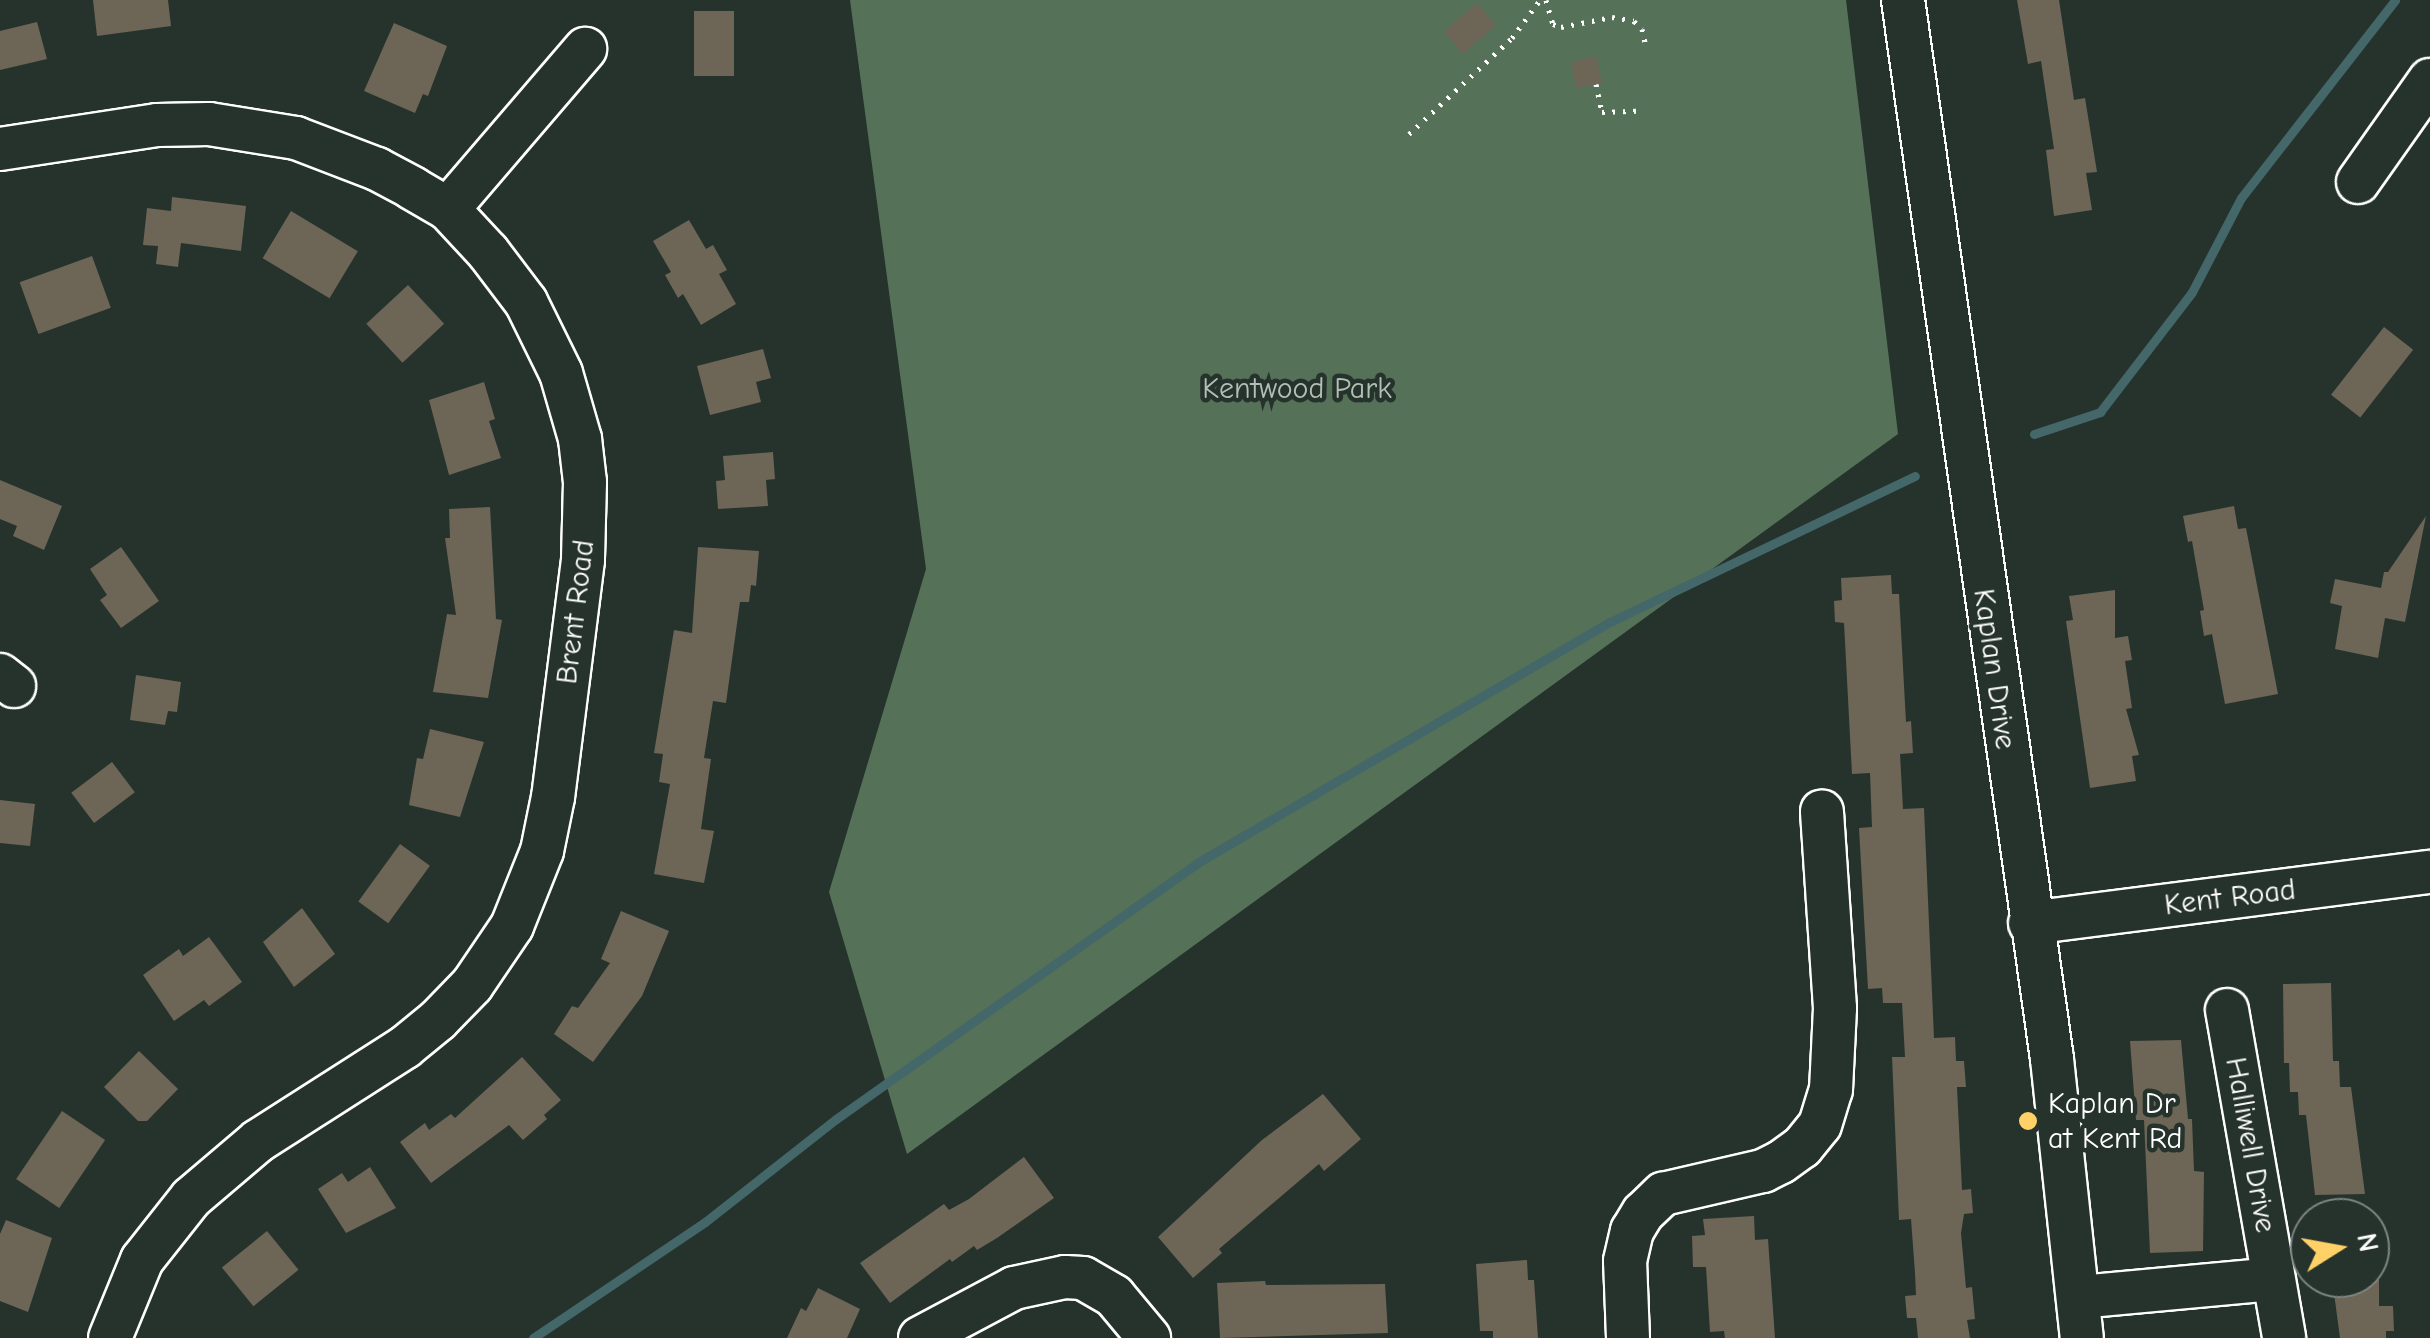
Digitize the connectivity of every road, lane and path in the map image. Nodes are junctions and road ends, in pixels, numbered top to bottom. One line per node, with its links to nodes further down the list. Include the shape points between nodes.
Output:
1 (1543, 0): 3 (path, via 1553,24 1561,26 1612,17 1634,21); 8 (path, via 1481,70)
2 (1903, 0): 14 (street, Kaplan Drive)
3 (1646, 46)
4 (585, 49): 11 (street)
5 (2430, 80): 10 (street)
6 (1596, 84): 7 (path, via 1602,112)
7 (1636, 111)
8 (1409, 134)
9 (0, 149): 11 (street, Brent Road, via 157,125 247,127 376,169)
10 (2358, 182)
11 (448, 210): 18 (street, Brent Road, via 526,302 561,372 580,439 583,560 542,851 512,926 472,984 406,1047 258,1142 191,1198 142,1260)
12 (1822, 812): 21 (street, via 1835,1008 1831,1090 1820,1125 1802,1147 1763,1172 1663,1194 1644,1212 1625,1261)
13 (2430, 872): 14 (street, Kent Road)
14 (2030, 922): 17 (street, Kaplan Drive)
15 (2228, 1010): 16 (street, Halliwell Drive)
16 (2273, 1279): 17 (street); 22 (street, Halliwell Drive)
17 (2081, 1317)
18 (110, 1338)
19 (920, 1338): 20 (street, via 1014,1288 1064,1277 1083,1278 1114,1296)
20 (1149, 1338)
21 (1628, 1338)
22 (2284, 1338)

